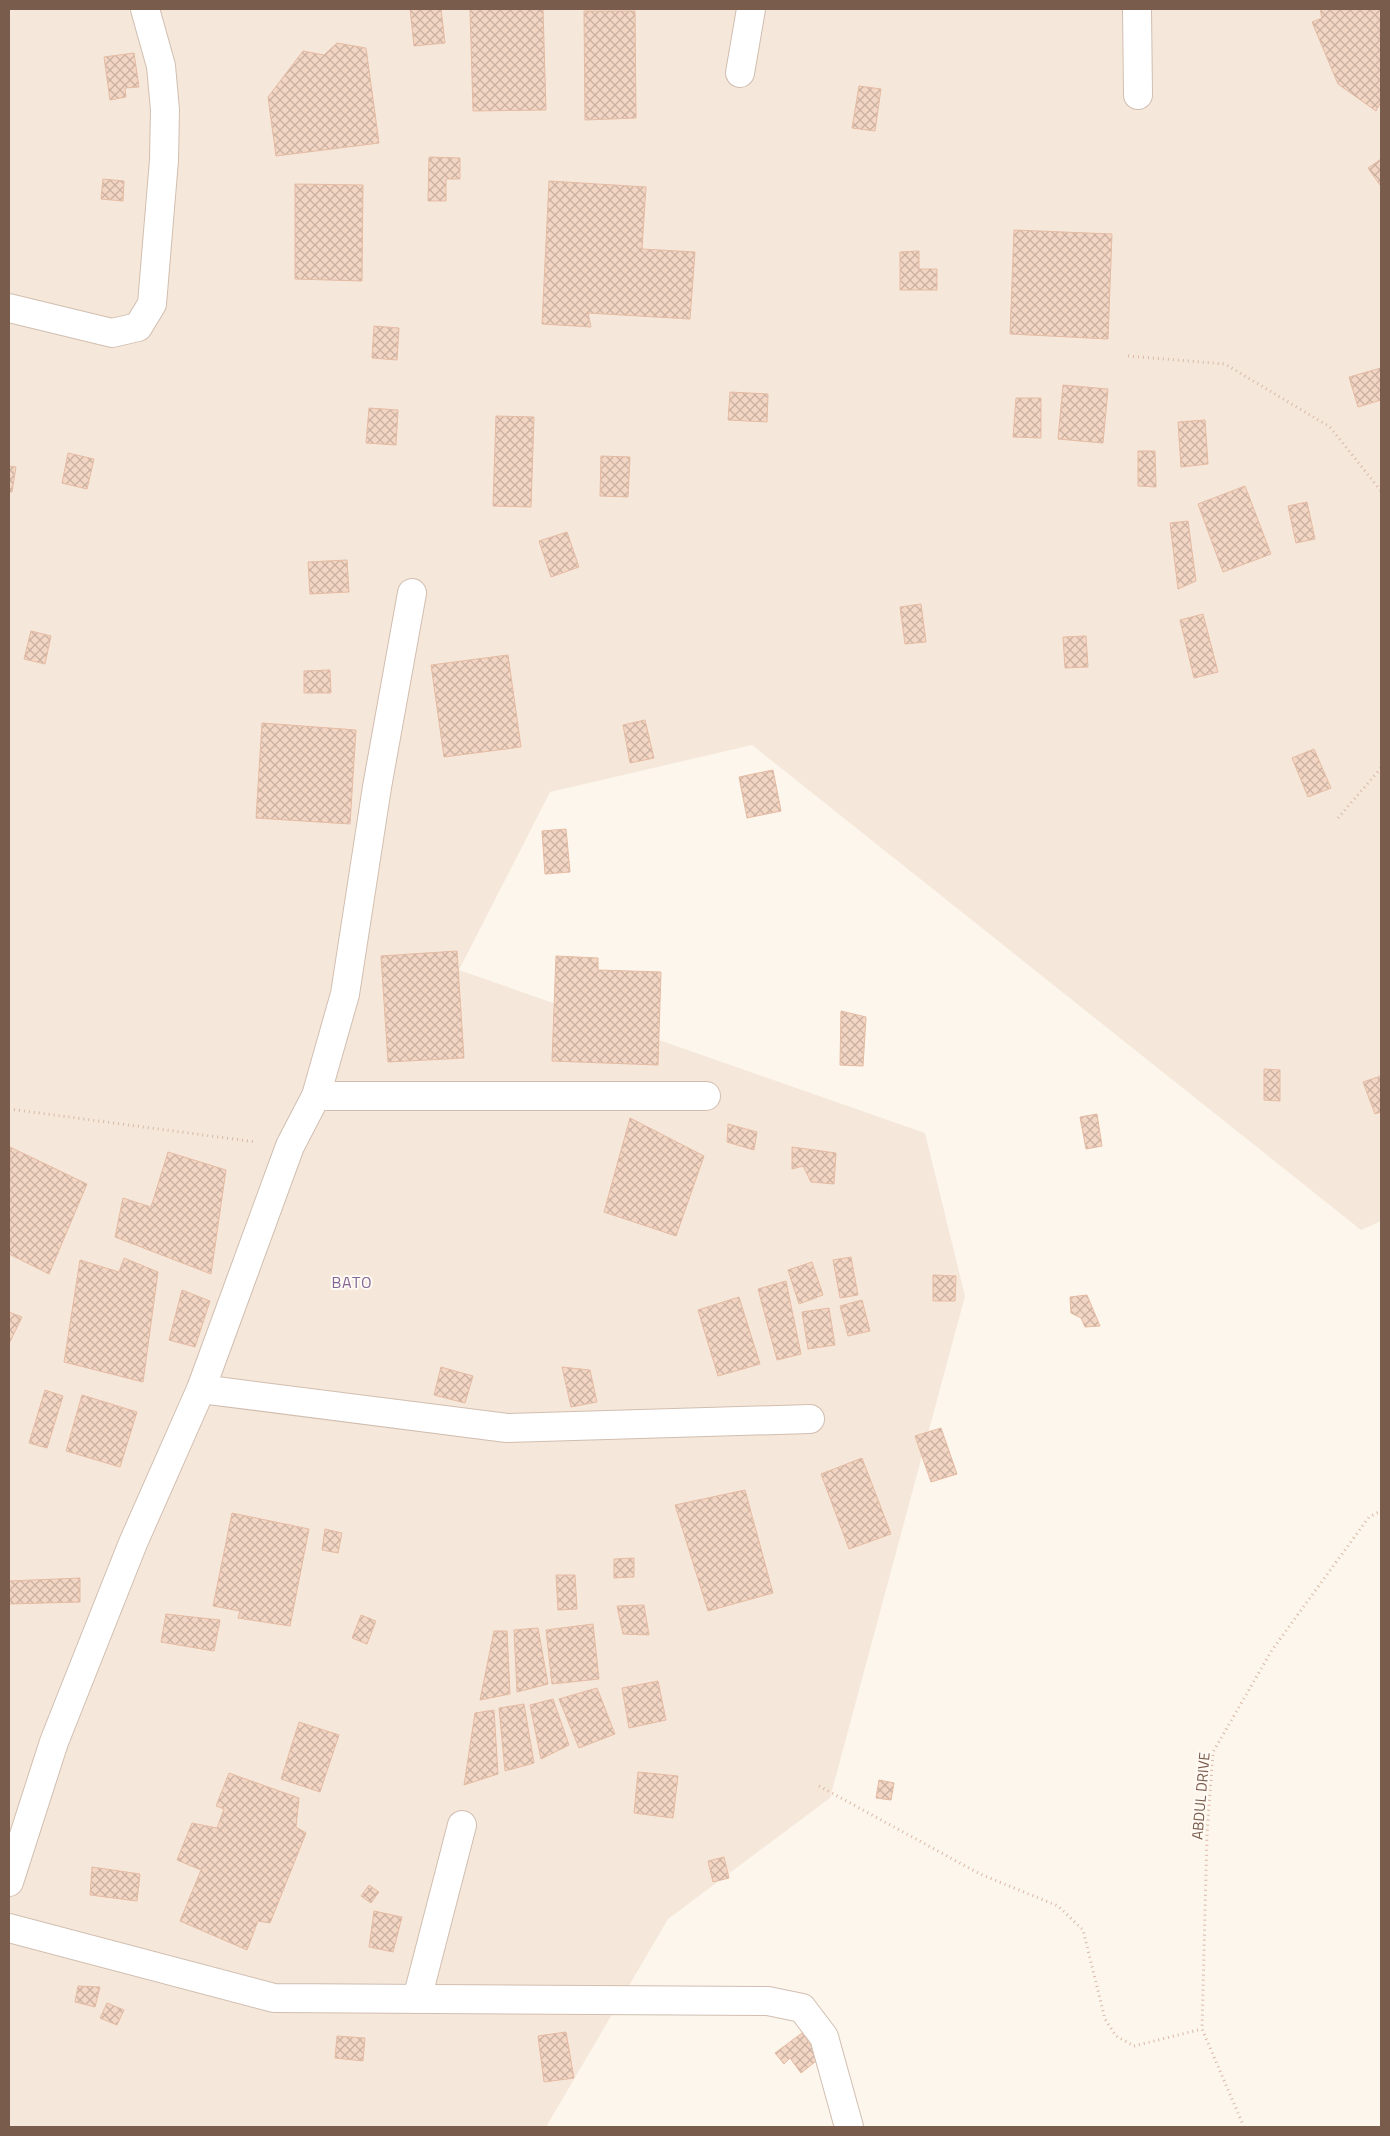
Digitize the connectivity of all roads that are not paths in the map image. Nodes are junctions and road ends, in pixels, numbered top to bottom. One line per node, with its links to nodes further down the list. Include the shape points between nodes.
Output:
1 (145, 9): 6 (street, via 161,66 165,110 152,304 138,327 112,333)
2 (751, 9): 4 (street)
3 (1137, 9): 5 (street)
4 (740, 73)
5 (1138, 95)
6 (9, 308)
7 (412, 593): 8 (street, via 377,787 345,994)
8 (316, 1096): 9 (street); 10 (street, via 290,1146)
9 (706, 1096)
10 (201, 1389): 11 (street, via 507,1428); 13 (street, via 133,1543 54,1742)
11 (810, 1419)
12 (462, 1825): 15 (street)
13 (9, 1882)
14 (9, 1928): 15 (street, via 274,1998)
15 (417, 1999): 16 (street, via 768,2001 802,2008 824,2037)
16 (850, 2127)

